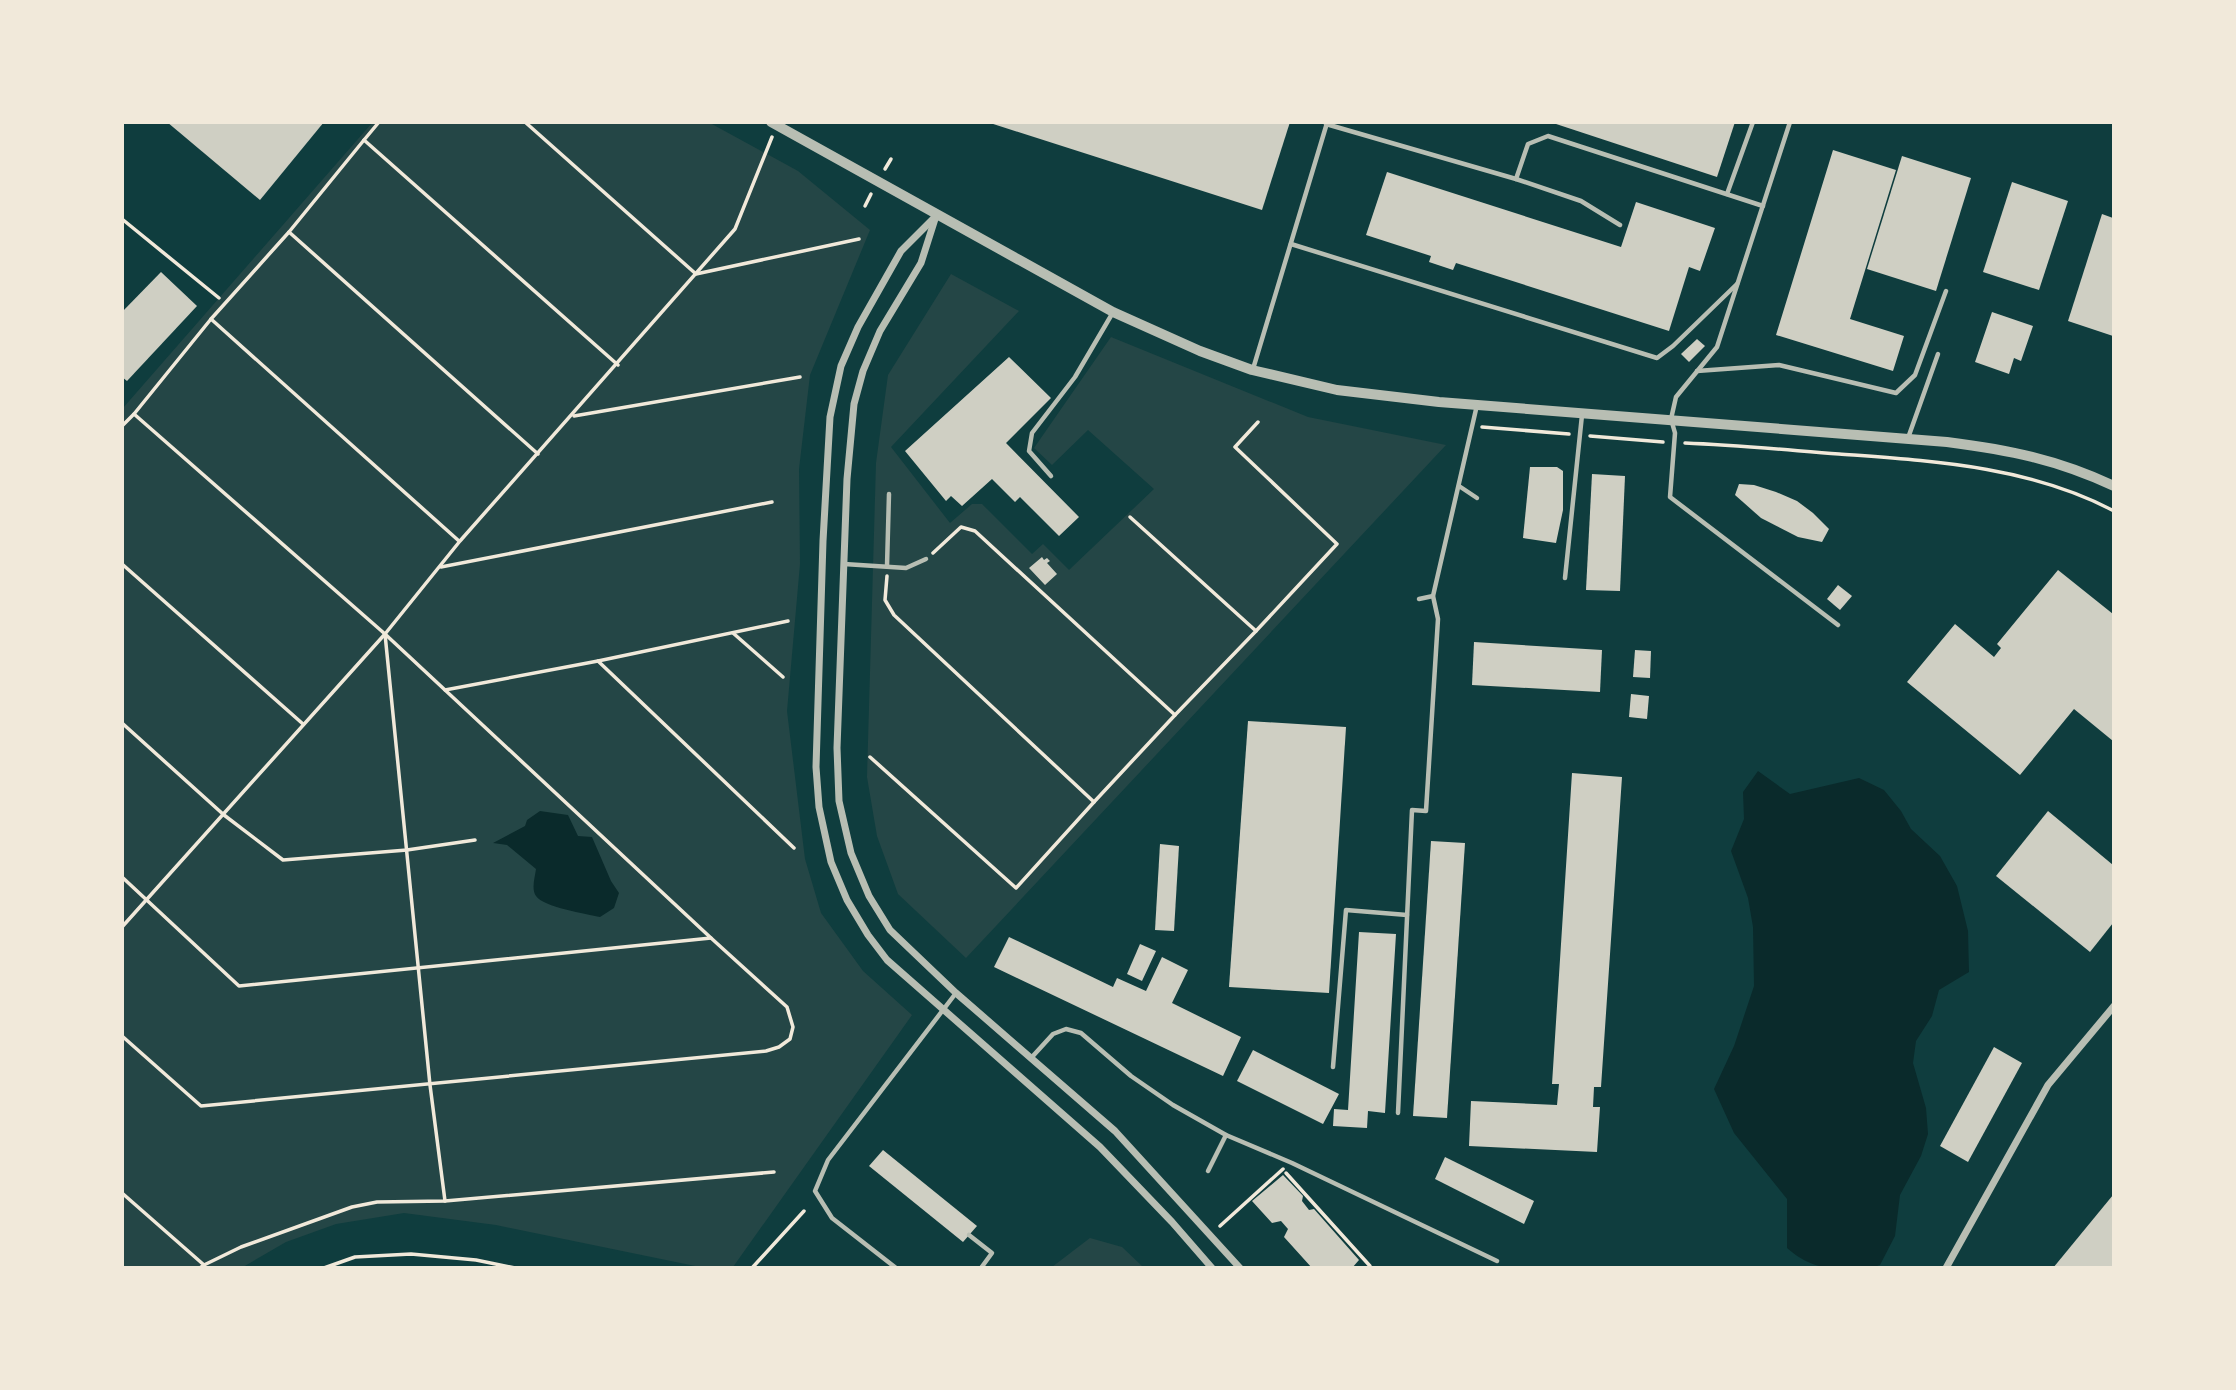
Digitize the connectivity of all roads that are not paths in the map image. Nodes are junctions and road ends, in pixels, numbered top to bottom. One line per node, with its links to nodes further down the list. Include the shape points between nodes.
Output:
1 (1753, 122): 6 (lane)
2 (1790, 122): 7 (lane)
3 (1327, 123): 5 (lane); 10 (lane)
4 (774, 124): 8 (street)
5 (1516, 179): 6 (lane, via 1528,144 1548,136); 9 (lane, via 1581,201)
6 (1727, 194): 7 (lane)
7 (1763, 206): 11 (lane)
8 (937, 215): 13 (street); 27 (street, via 921,263 880,331 854,404); 36 (street, via 901,251 858,327 836,385 827,460 816,767 831,862 847,900 887,960)
9 (1620, 225)
10 (1292, 244): 11 (lane, via 1657,358); 15 (lane)
11 (1738, 283): 16 (lane, via 1717,347)
12 (1946, 291): 16 (lane, via 1915,375 1896,393 1779,365)
13 (1113, 312): 15 (street); 21 (lane, via 1075,377 1032,433 1029,451)
14 (1938, 354): 20 (lane)
15 (1252, 370): 17 (street, via 1337,390)
16 (1697, 371): 19 (lane, via 1676,397)
17 (1478, 404): 18 (street); 22 (lane)
18 (1582, 412): 19 (street); 29 (lane)
19 (1671, 419): 20 (street); 32 (lane, via 1675,433 1670,497)
20 (1908, 438): 23 (street, via 2004,449 2087,473)
21 (1051, 476)
22 (1459, 486): 25 (lane); 30 (lane)
23 (2113, 486)
24 (889, 494): 28 (lane)
25 (1477, 498)
26 (926, 559): 28 (lane, via 906,568)
27 (844, 564): 28 (lane); 34 (street, via 837,748 839,801 851,853 890,930)
28 (887, 566)
29 (1565, 578)
30 (1433, 596): 31 (lane); 33 (lane, via 1438,619 1426,811 1412,810)
31 (1419, 599)
32 (1838, 625)
33 (1407, 915): 38 (lane, via 1346,910); 39 (lane)
34 (956, 993): 36 (lane); 37 (street)
35 (2113, 1006): 48 (street, via 2048,1085)
36 (942, 1010): 44 (lane, via 828,1160 815,1191 832,1218); 46 (street, via 1100,1147)
37 (1032, 1057): 40 (lane, via 1053,1034 1066,1029 1081,1034 1131,1076); 47 (street, via 1115,1131)
38 (1333, 1067)
39 (1398, 1113)
40 (1226, 1135): 41 (lane); 43 (lane)
41 (1208, 1171)
42 (969, 1235): 45 (lane, via 992,1253)
43 (1497, 1261)
44 (895, 1268)
45 (981, 1268)
46 (1212, 1268)
47 (1240, 1268)
48 (1946, 1268)

